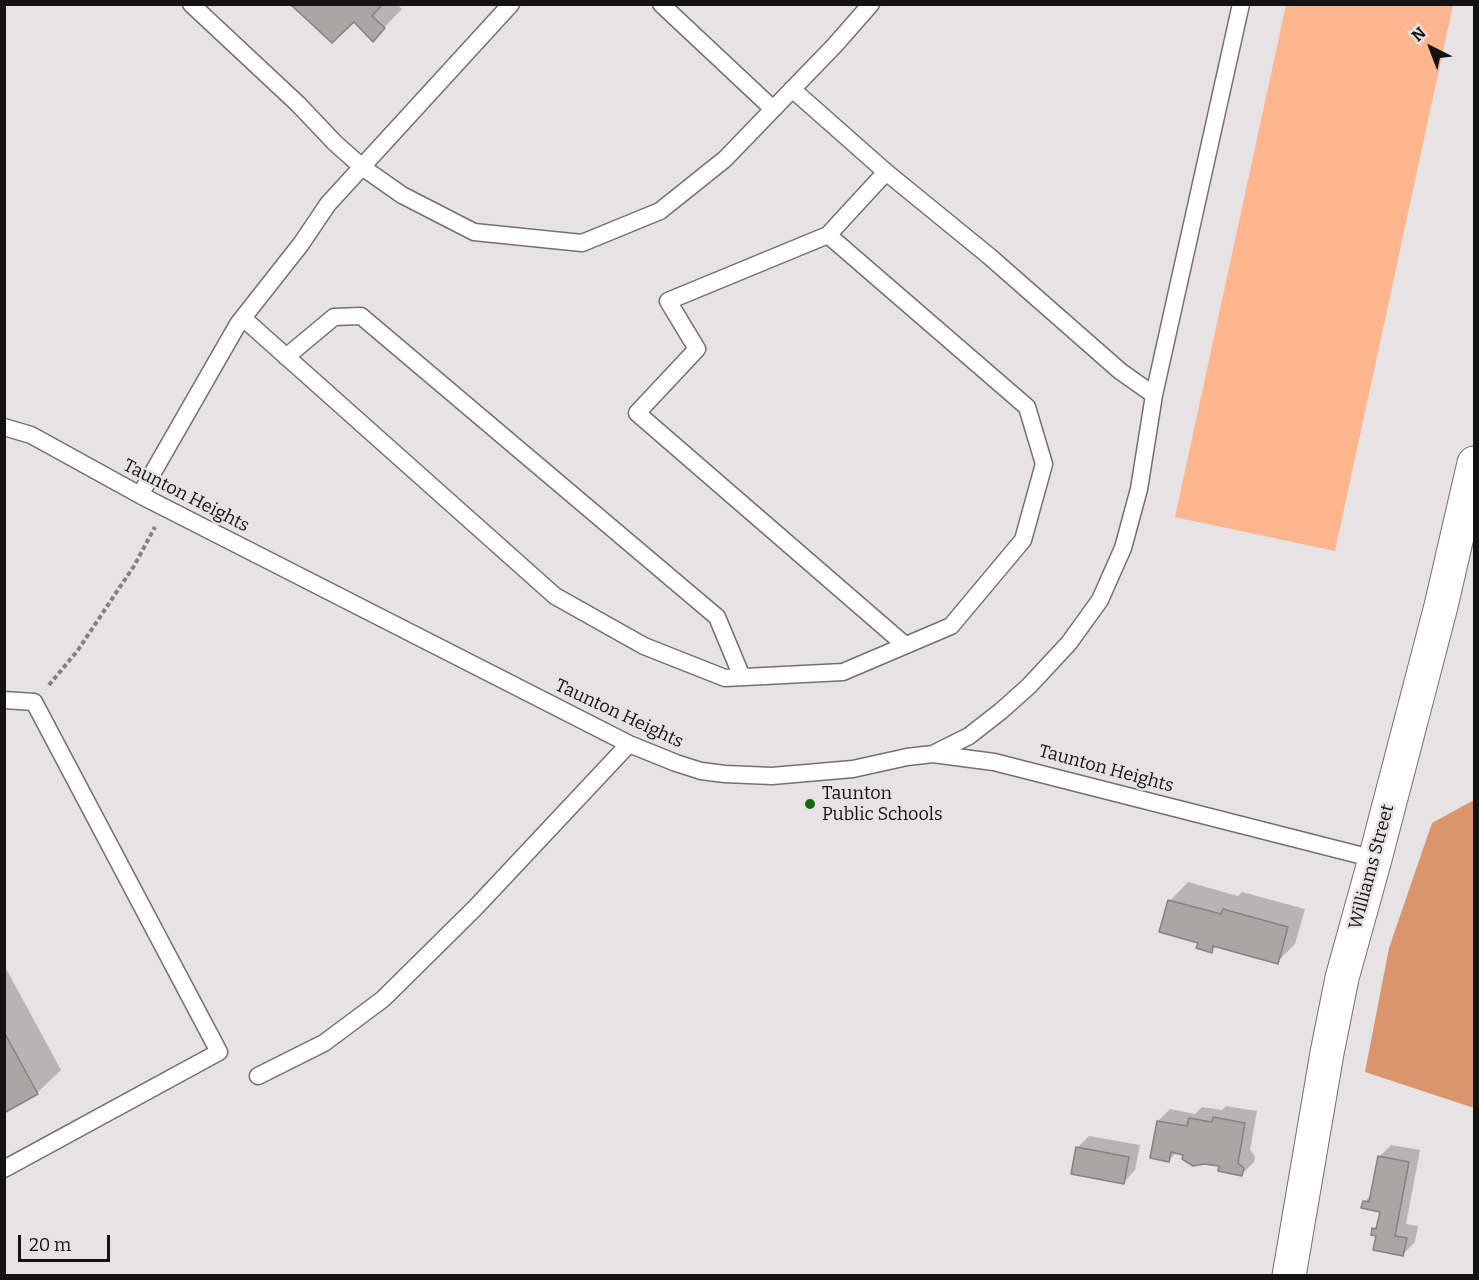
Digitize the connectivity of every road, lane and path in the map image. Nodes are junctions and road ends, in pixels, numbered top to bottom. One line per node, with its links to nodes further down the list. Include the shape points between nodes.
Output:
1 (191, 4): 8 (lane)
2 (511, 4): 8 (lane)
3 (660, 4): 7 (lane)
4 (871, 4): 6 (lane)
5 (1241, 4): 13 (lane)
6 (792, 89): 7 (lane); 9 (lane)
7 (773, 109): 8 (lane, via 725,159 660,211 582,243 474,232 402,195)
8 (362, 167): 11 (lane, via 328,204)
9 (885, 172): 10 (lane); 13 (lane)
10 (828, 235): 18 (lane, via 1027,407 1044,464 1023,540 951,626); 18 (lane, via 668,301 697,349 637,413)
11 (243, 318): 12 (lane); 16 (lane)
12 (286, 357): 19 (lane, via 555,596 644,646 725,678); 19 (lane, via 334,317 361,316 717,617)
13 (1154, 395): 23 (lane, via 1139,489 1122,548 1100,600 1069,643 1029,686 969,736)
14 (4, 427): 16 (lane, Taunton Heights, via 31,435)
15 (1474, 463): 24 (street, Williams Street)
16 (140, 495): 17 (lane, Taunton Heights)
17 (165, 508): 21 (path, via 134,566 78,650); 22 (lane, Taunton Heights)
18 (905, 645): 19 (lane, via 843,672)
19 (742, 677)
20 (4, 700): 21 (lane)
21 (34, 702): 26 (lane, via 219,1052)
22 (629, 744): 23 (lane, Taunton Heights, via 702,771 748,776 826,772); 25 (lane, via 476,907 383,999 324,1042)
23 (933, 754): 24 (lane, Taunton Heights, via 1025,768)
24 (1375, 859): 27 (street, Williams Street, via 1342,978)
25 (258, 1076)
26 (4, 1169)
27 (1289, 1275)

